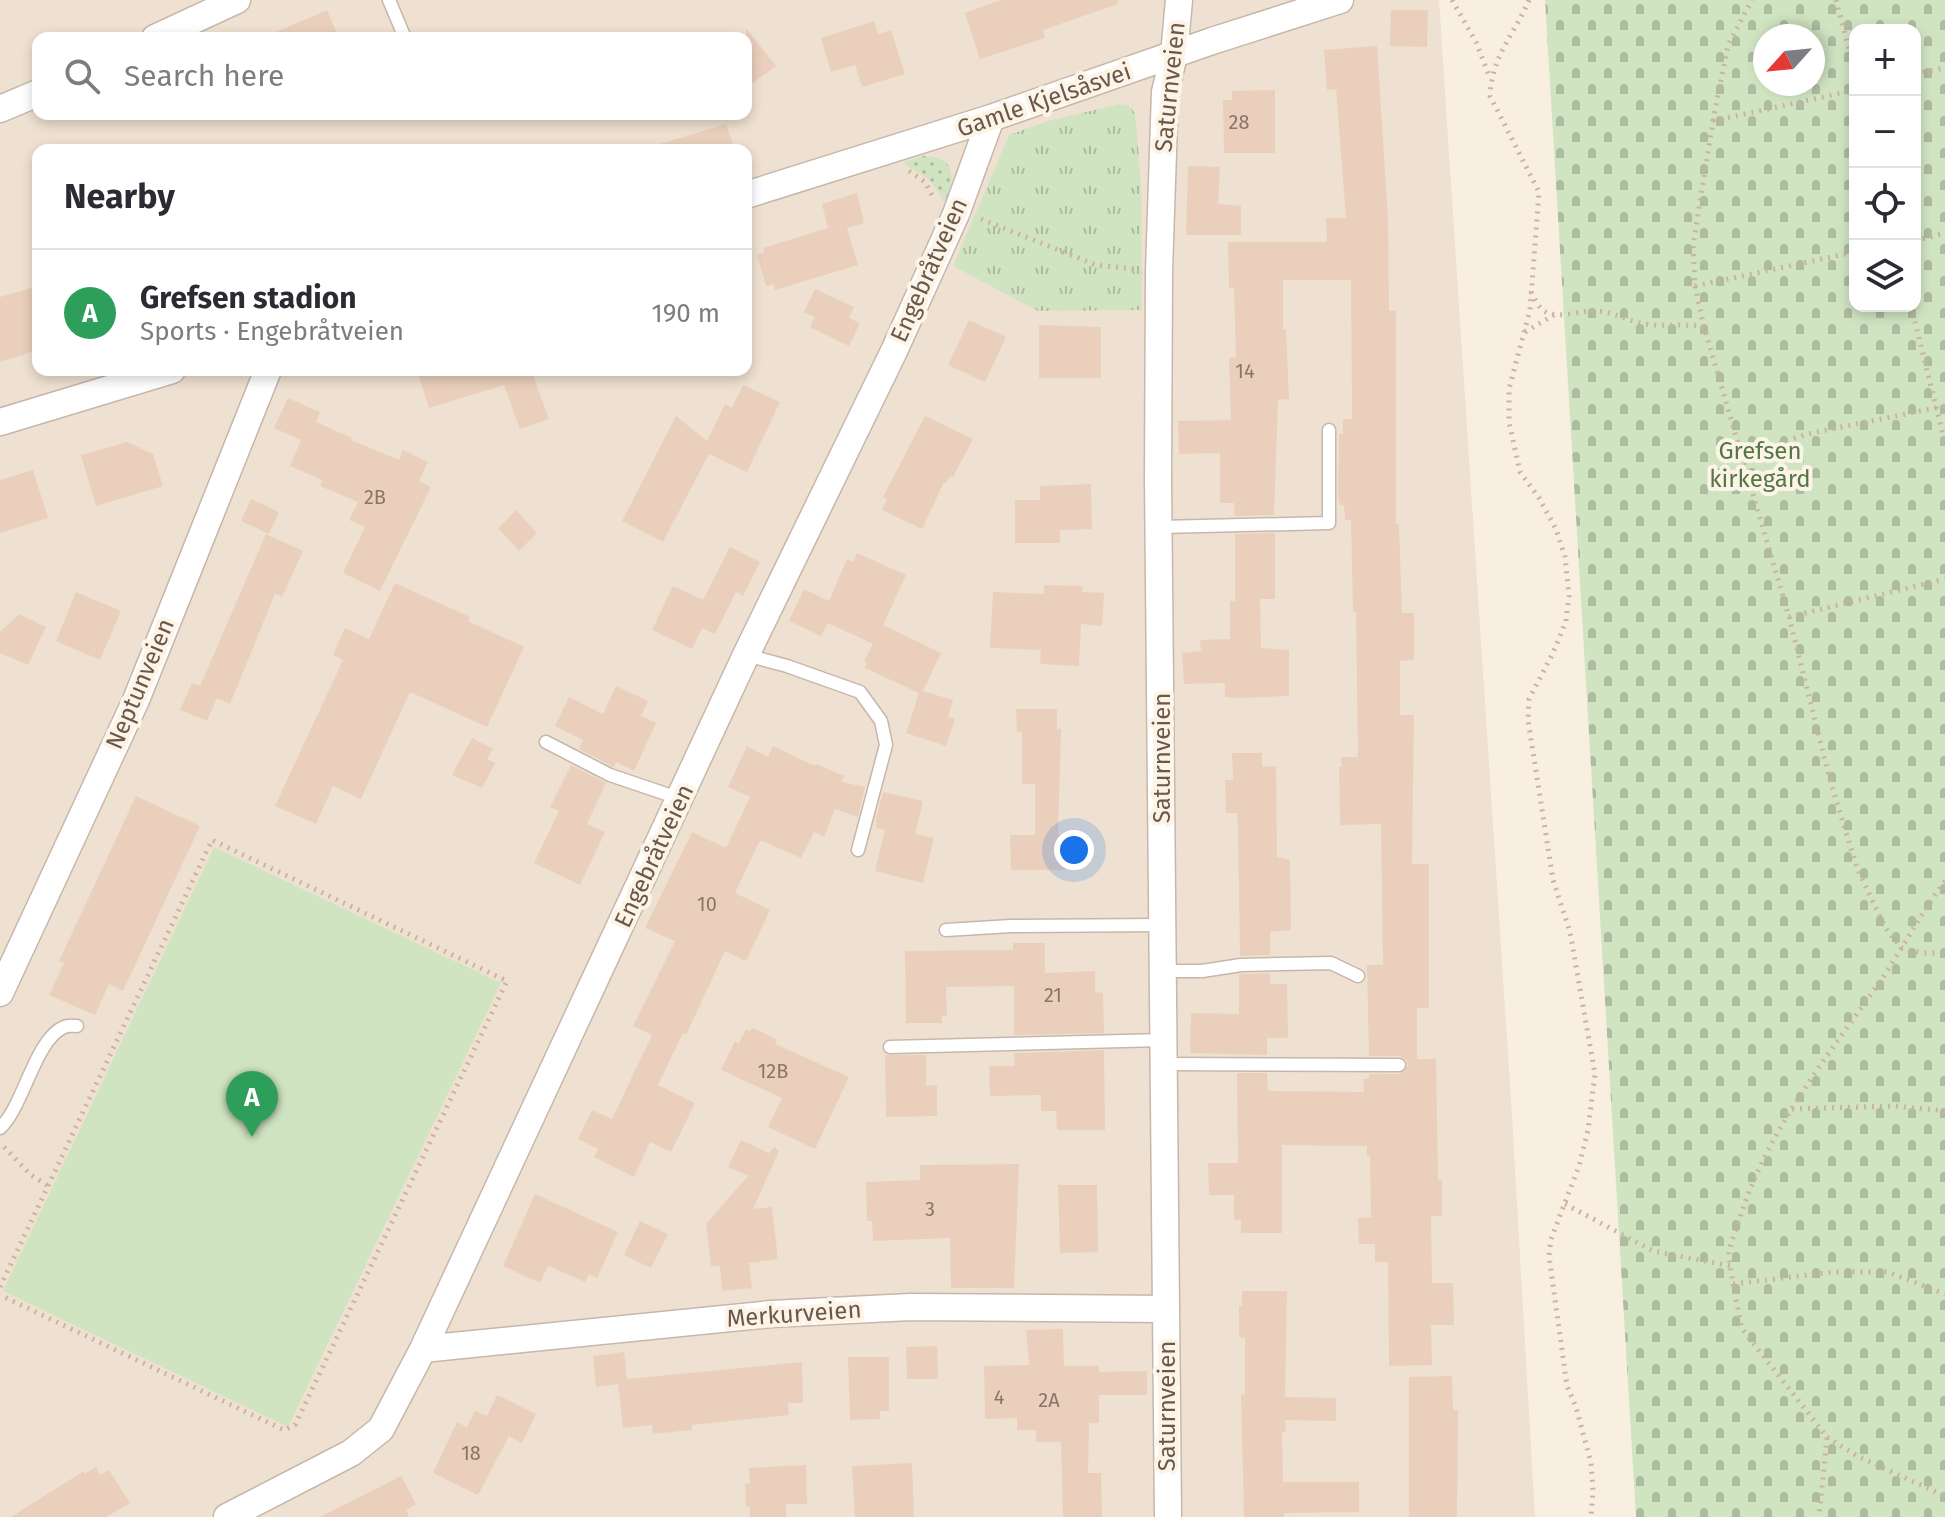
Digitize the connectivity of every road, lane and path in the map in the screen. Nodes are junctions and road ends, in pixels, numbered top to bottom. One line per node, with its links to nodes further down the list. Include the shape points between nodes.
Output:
1 (237, 0): 9 (street)
2 (389, 0): 10 (lane)
3 (1179, 0): 12 (street, Saturnveien)
4 (1340, 0): 12 (street, Gamle Kjelsåsvei)
5 (1452, 0): 15 (path)
6 (1529, 0): 15 (path, via 1503,43)
7 (1752, 0): 20 (path, via 1728,45)
8 (1836, 0): 11 (path)
9 (168, 32)
10 (402, 32)
11 (1849, 49)
12 (1174, 55): 19 (street, Gamle Kjelsåsvei); 27 (street, Saturnveien, via 1165,92)
13 (1945, 68): 14 (path)
14 (1921, 73)
15 (1491, 79): 29 (path, via 1490,96 1498,115 1539,192)
16 (1849, 91): 20 (path)
17 (32, 96): 18 (street)
18 (0, 109)
19 (991, 118): 21 (street, Gamle Kjelsåsvei); 23 (street, Engebråtveien)
20 (1713, 121): 28 (path, via 1693,246)
21 (882, 153): 22 (street, Gamle Kjelsåsvei); 23 (path, via 925,182 941,209)
22 (752, 193)
23 (956, 214): 27 (path, via 1096,265); 45 (street, Engebråtveien)
24 (1945, 233): 25 (path)
25 (1919, 240)
26 (1849, 253): 28 (path)
27 (1159, 271): 42 (street, Saturnveien)
28 (1695, 286): 32 (path)
29 (1531, 291): 31 (path, via 1539,306); 33 (path)
30 (1912, 312): 37 (path)
31 (1555, 314): 32 (path, via 1607,312 1647,324); 33 (path)
32 (1704, 327): 41 (path)
33 (1524, 333): 66 (path, via 1509,389 1509,422 1520,472 1556,529 1569,596 1562,632 1529,699 1528,720 1553,880 1570,932 1595,1074 1588,1130)
34 (152, 376): 38 (street)
35 (266, 376): 56 (street, Neptunveien, via 136,700)
36 (1945, 406): 37 (path)
37 (1936, 408): 40 (path); 41 (path, via 1807,434)
38 (0, 422)
39 (1329, 430): 42 (lane, via 1329,523)
40 (1945, 443)
41 (1741, 457): 44 (path)
42 (1161, 527): 50 (street, Saturnveien, via 1152,586 1171,898)
43 (1945, 579): 44 (path)
44 (1789, 617): 52 (path, via 1857,868)
45 (746, 655): 47 (street, Engebråtveien); 48 (lane, via 860,692 881,721 886,745)
46 (546, 742): 47 (lane, via 610,775)
47 (681, 799): 73 (street, Engebråtveien)
48 (858, 850)
49 (1945, 881): 52 (path)
50 (1163, 925): 51 (lane); 54 (street, Saturnveien)
51 (946, 930)
52 (1901, 948): 53 (path); 61 (path)
53 (1945, 953)
54 (1164, 971): 55 (lane, via 1331,963); 59 (street, Saturnveien)
55 (1358, 976)
56 (0, 993)
57 (77, 1026): 63 (lane, via 64,1027 49,1041)
58 (890, 1047): 59 (lane)
59 (1163, 1052): 60 (lane); 72 (street, Saturnveien, via 1173,1280)
60 (1399, 1065)
61 (1792, 1109): 62 (path, via 1895,1106); 67 (path, via 1743,1204 1729,1253)
62 (1945, 1111)
63 (0, 1128)
64 (0, 1142): 65 (path)
65 (48, 1186): 69 (path); 71 (path, via 212,840 507,981 295,1425 284,1430)
66 (1565, 1204): 67 (path, via 1653,1251); 78 (path, via 1549,1256 1567,1386 1591,1463)
67 (1731, 1266): 68 (path)
68 (1733, 1284): 70 (path, via 1833,1272 1888,1272); 74 (path, via 1742,1329)
69 (0, 1287)
70 (1945, 1294)
71 (0, 1295)
72 (1166, 1309): 73 (street, Merkurveien, via 910,1307 786,1313); 77 (street, Saturnveien)
73 (423, 1349): 76 (street, Engebråtveien, via 381,1429 351,1453)
74 (1827, 1437): 75 (path); 79 (path)
75 (1945, 1496)
76 (227, 1517)
77 (1168, 1517)
78 (1591, 1517)
79 (1819, 1517)

